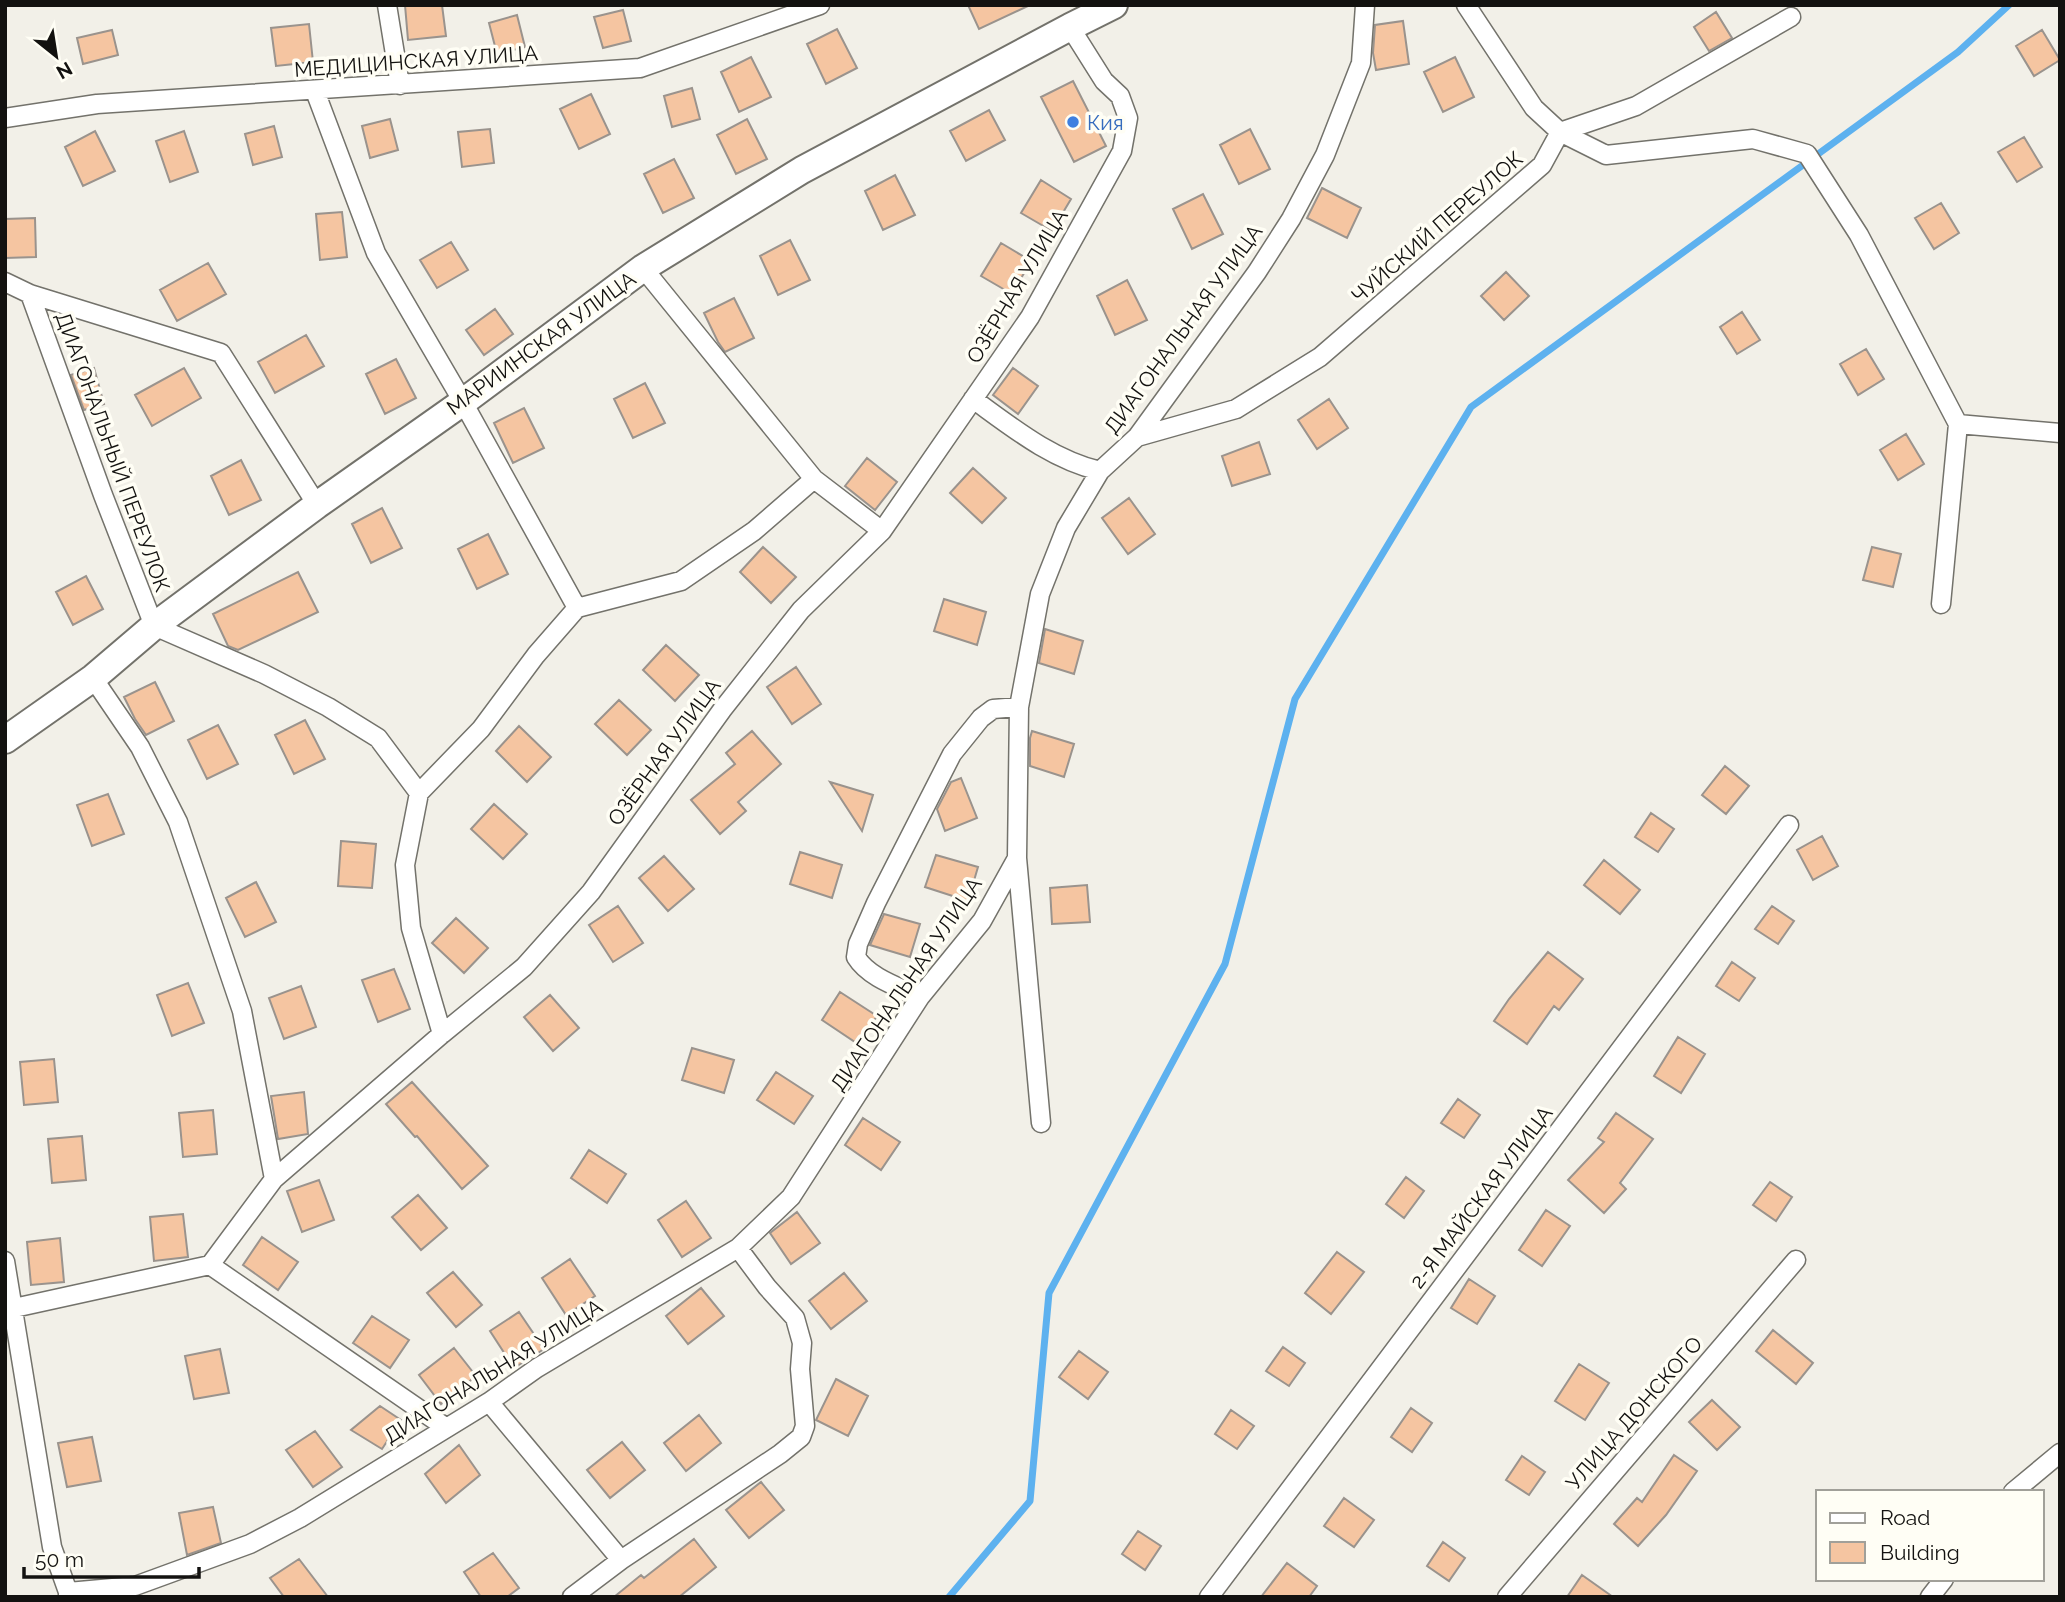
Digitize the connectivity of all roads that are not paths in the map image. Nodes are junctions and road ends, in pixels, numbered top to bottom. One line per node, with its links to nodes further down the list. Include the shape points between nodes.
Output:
1 (387, 5): 8 (street)
2 (1114, 5): 7 (main road, МАРИИНСКАЯ УЛИЦА)
3 (1365, 5): 19 (street, ДИАГОНАЛЬНАЯ УЛИЦА, via 1361,63 1325,155 1256,272)
4 (1466, 5): 11 (street, via 1534,108)
5 (809, 7): 8 (street, МЕДИЦИНСКАЯ УЛИЦА, via 640,68)
6 (1791, 17): 11 (street, via 1636,107)
7 (1070, 27): 12 (main road, МАРИИНСКАЯ УЛИЦА, via 802,170); 15 (street, ОЗЁРНАЯ УЛИЦА, via 1124,107 1128,118 1122,152 1030,317)
8 (400, 85): 9 (street, МЕДИЦИНСКАЯ УЛИЦА)
9 (315, 90): 10 (street, МЕДИЦИНСКАЯ УЛИЦА, via 97,104); 16 (street, via 376,253)
10 (5, 118)
11 (1560, 132): 17 (street, via 1606,155 1753,139 1807,154 1859,235); 19 (street, ЧУЙСКИЙ ПЕРЕУЛОК, via 1542,165 1321,357 1236,409)
12 (643, 268): 16 (main road, МАРИИНСКАЯ УЛИЦА); 21 (street)
13 (5, 282): 14 (street)
14 (30, 294): 22 (street, via 221,353); 26 (street, ДИАГОНАЛЬНЫЙ ПЕРЕУЛОК)
15 (973, 399): 20 (street, via 1037,445); 23 (street, ОЗЁРНАЯ УЛИЦА)
16 (463, 402): 22 (main road, МАРИИНСКАЯ УЛИЦА); 25 (street)
17 (1958, 424): 18 (street); 24 (street)
18 (2060, 433)
19 (1137, 437): 20 (street, ДИАГОНАЛЬНАЯ УЛИЦА)
20 (1100, 471): 28 (street, ДИАГОНАЛЬНАЯ УЛИЦА, via 1066,528 1040,594)
21 (814, 479): 23 (street); 25 (street, via 754,531 681,581)
22 (317, 505): 26 (main road, МАРИИНСКАЯ УЛИЦА)
23 (882, 531): 34 (street, ОЗЁРНАЯ УЛИЦА, via 793,620 591,892 524,967)
24 (1941, 604)
25 (578, 608): 30 (street, via 481,729)
26 (154, 626): 27 (main road, МАРИИНСКАЯ УЛИЦА); 30 (street, via 264,674 378,738)
27 (93, 678): 29 (main road, МАРИИНСКАЯ УЛИЦА); 36 (street, via 140,747 178,822 242,1011)
28 (1019, 707): 32 (street, ДИАГОНАЛЬНАЯ УЛИЦА); 33 (street, via 993,709 952,754 858,944 856,957 861,965)
29 (5, 740)
30 (419, 793): 34 (street, via 405,865 411,929)
31 (1789, 825): 50 (street, 2-Я МАЙСКАЯ УЛИЦА)
32 (1017, 858): 33 (street, ДИАГОНАЛЬНАЯ УЛИЦА, via 982,921); 35 (street)
33 (920, 997): 37 (street, ДИАГОНАЛЬНАЯ УЛИЦА, via 791,1197)
34 (442, 1034): 36 (street, ОЗЁРНАЯ УЛИЦА)
35 (1041, 1123)
36 (274, 1180): 40 (street, ОЗЁРНАЯ УЛИЦА)
37 (737, 1248): 42 (street, ДИАГОНАЛЬНАЯ УЛИЦА, via 537,1368); 46 (street, via 795,1318 802,1343 805,1426 801,1437)
38 (1796, 1260): 51 (street, УЛИЦА ДОНСКОГО)
39 (5, 1261): 41 (street)
40 (210, 1265): 41 (street); 43 (street)
41 (9, 1309): 48 (street, via 52,1547)
42 (489, 1402): 43 (street, ДИАГОНАЛЬНАЯ УЛИЦА); 46 (street)
43 (444, 1427): 48 (street, ДИАГОНАЛЬНАЯ УЛИЦА, via 300,1518 250,1544 135,1586)
44 (2060, 1453): 45 (street)
45 (2015, 1490)
46 (621, 1560): 49 (street)
47 (1942, 1581): 52 (street)
48 (68, 1595)
49 (572, 1597)
50 (1209, 1597)
51 (1507, 1597)
52 (1930, 1597)

